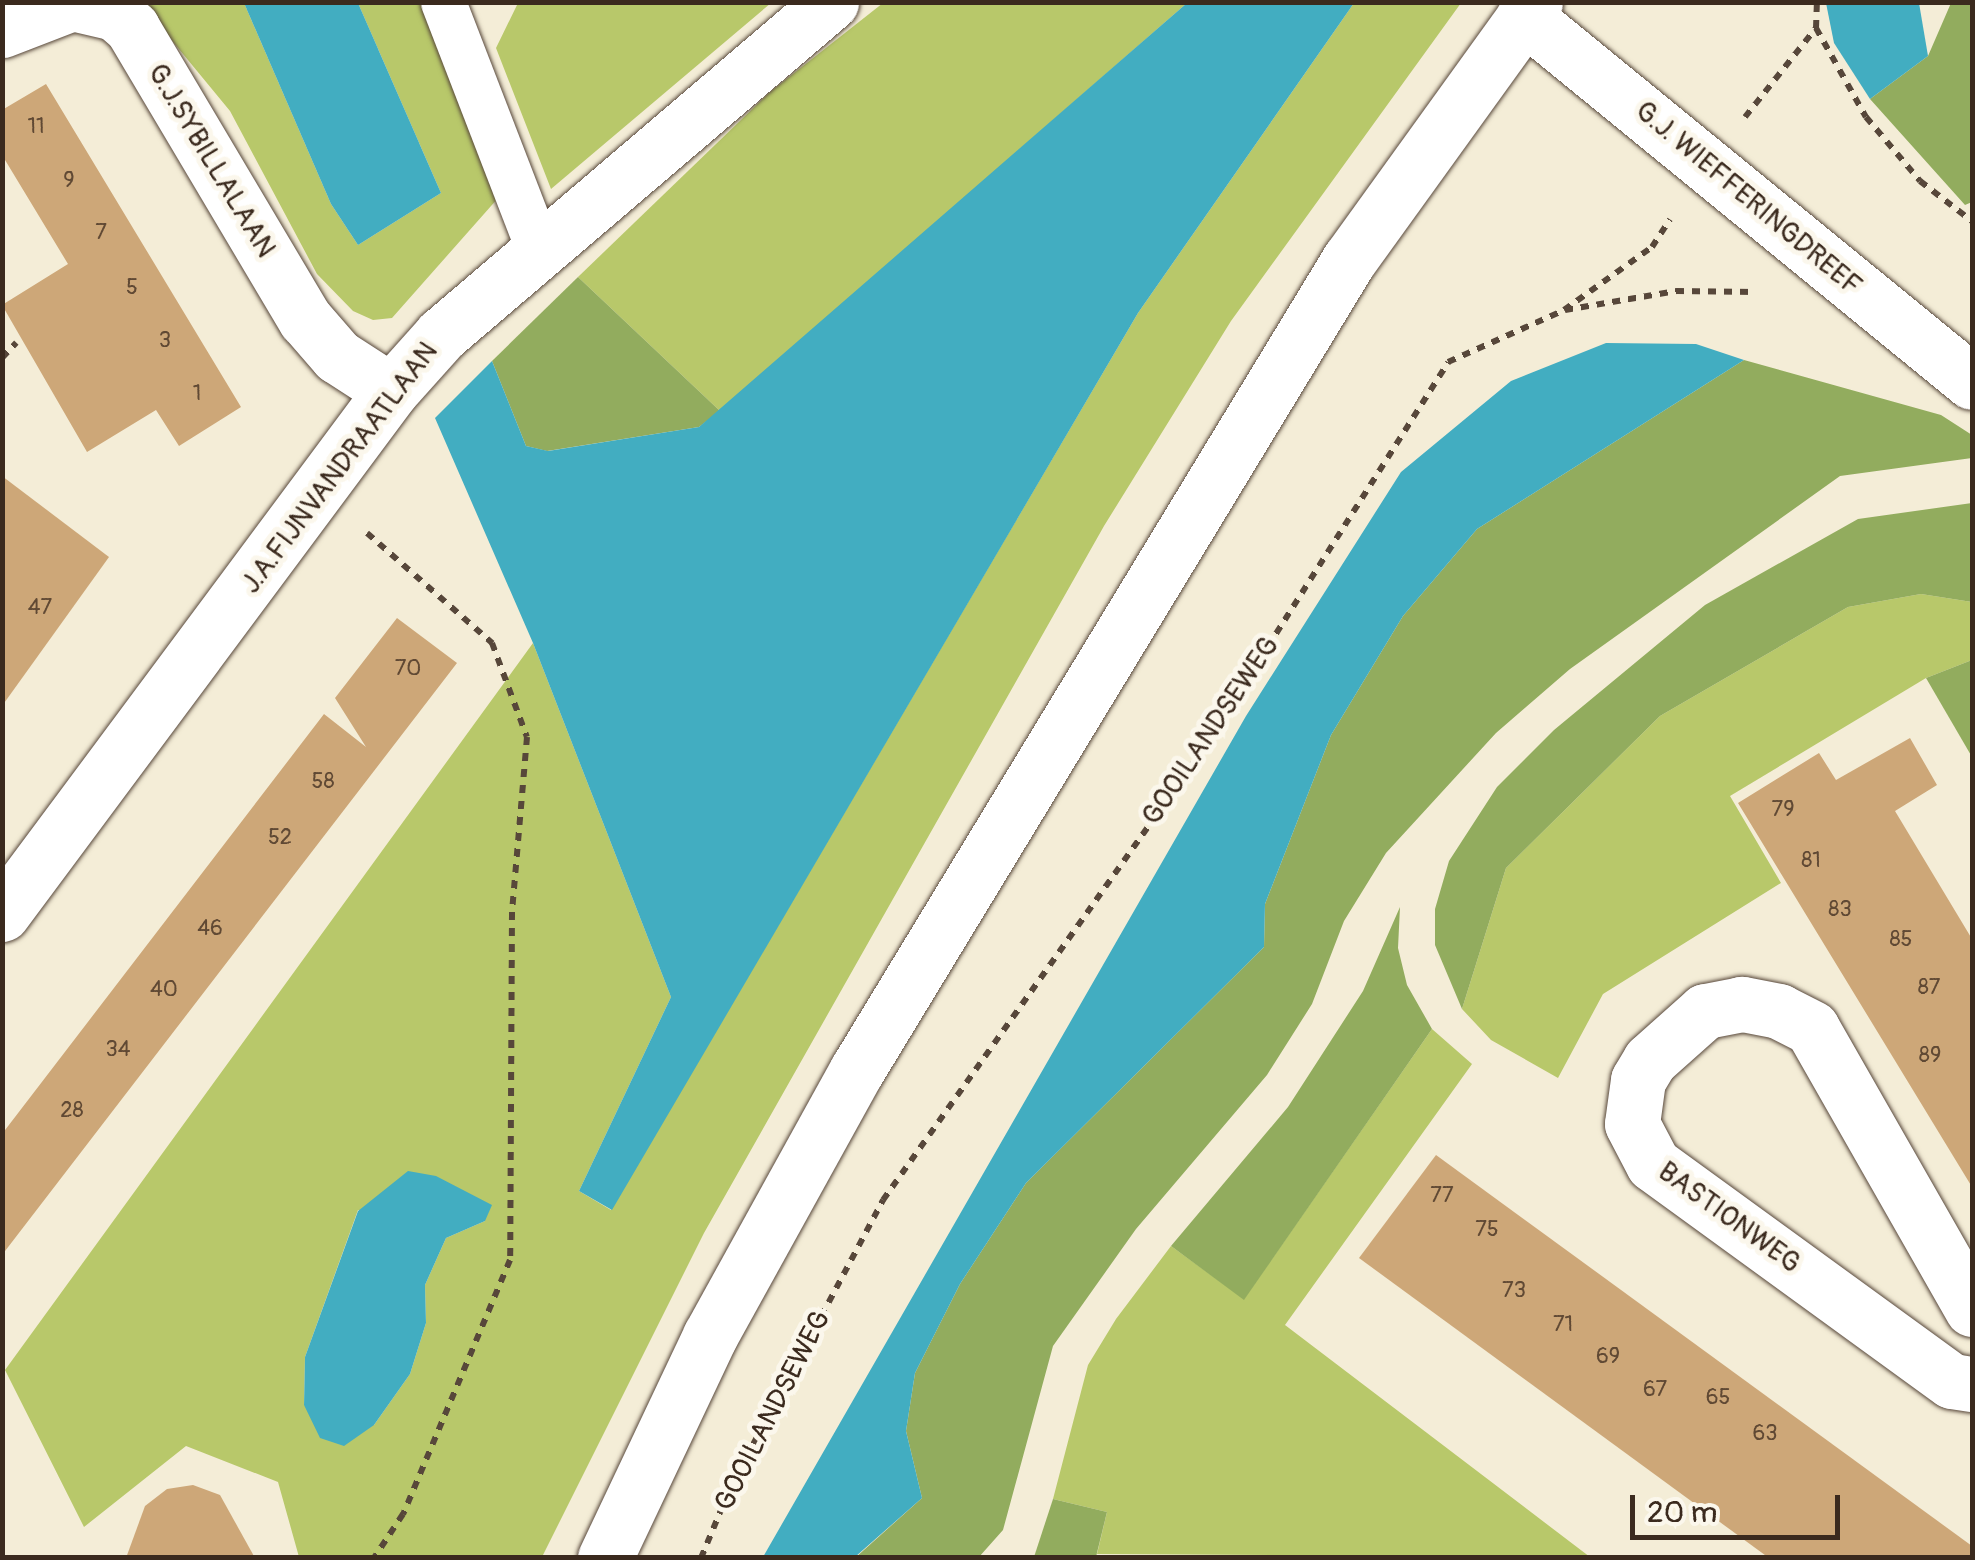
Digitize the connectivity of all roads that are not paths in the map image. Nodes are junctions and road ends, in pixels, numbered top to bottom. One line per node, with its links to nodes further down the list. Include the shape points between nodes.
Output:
1 (443, 2): 7 (street)
2 (478, 2): 7 (street)
3 (831, 2): 8 (street, J.A.FIJNVANDRAATLAAN)
4 (95, 4): 6 (street, G.J.SYBILLALAAN, via 50,8); 10 (street, G.J.SYBILLALAAN, via 132,28 305,319 336,356)
5 (1530, 9): 9 (street, G.J. WIEFFERINGDREEF); 14 (street, via 1349,260 857,1070 710,1336)
6 (2, 30)
7 (460, 45): 8 (street)
8 (539, 252): 10 (street, J.A.FIJNVANDRAATLAAN, via 441,335)
9 (1972, 382)
10 (391, 391): 11 (street, J.A.FIJNVANDRAATLAAN)
11 (2, 914)
12 (1972, 1309): 13 (street, BASTIONWEG, via 1812,1028 1780,1010 1742,1004 1704,1011 1650,1060 1635,1090 1632,1124 1653,1164 1952,1381)
13 (1972, 1384)
14 (605, 1558)

